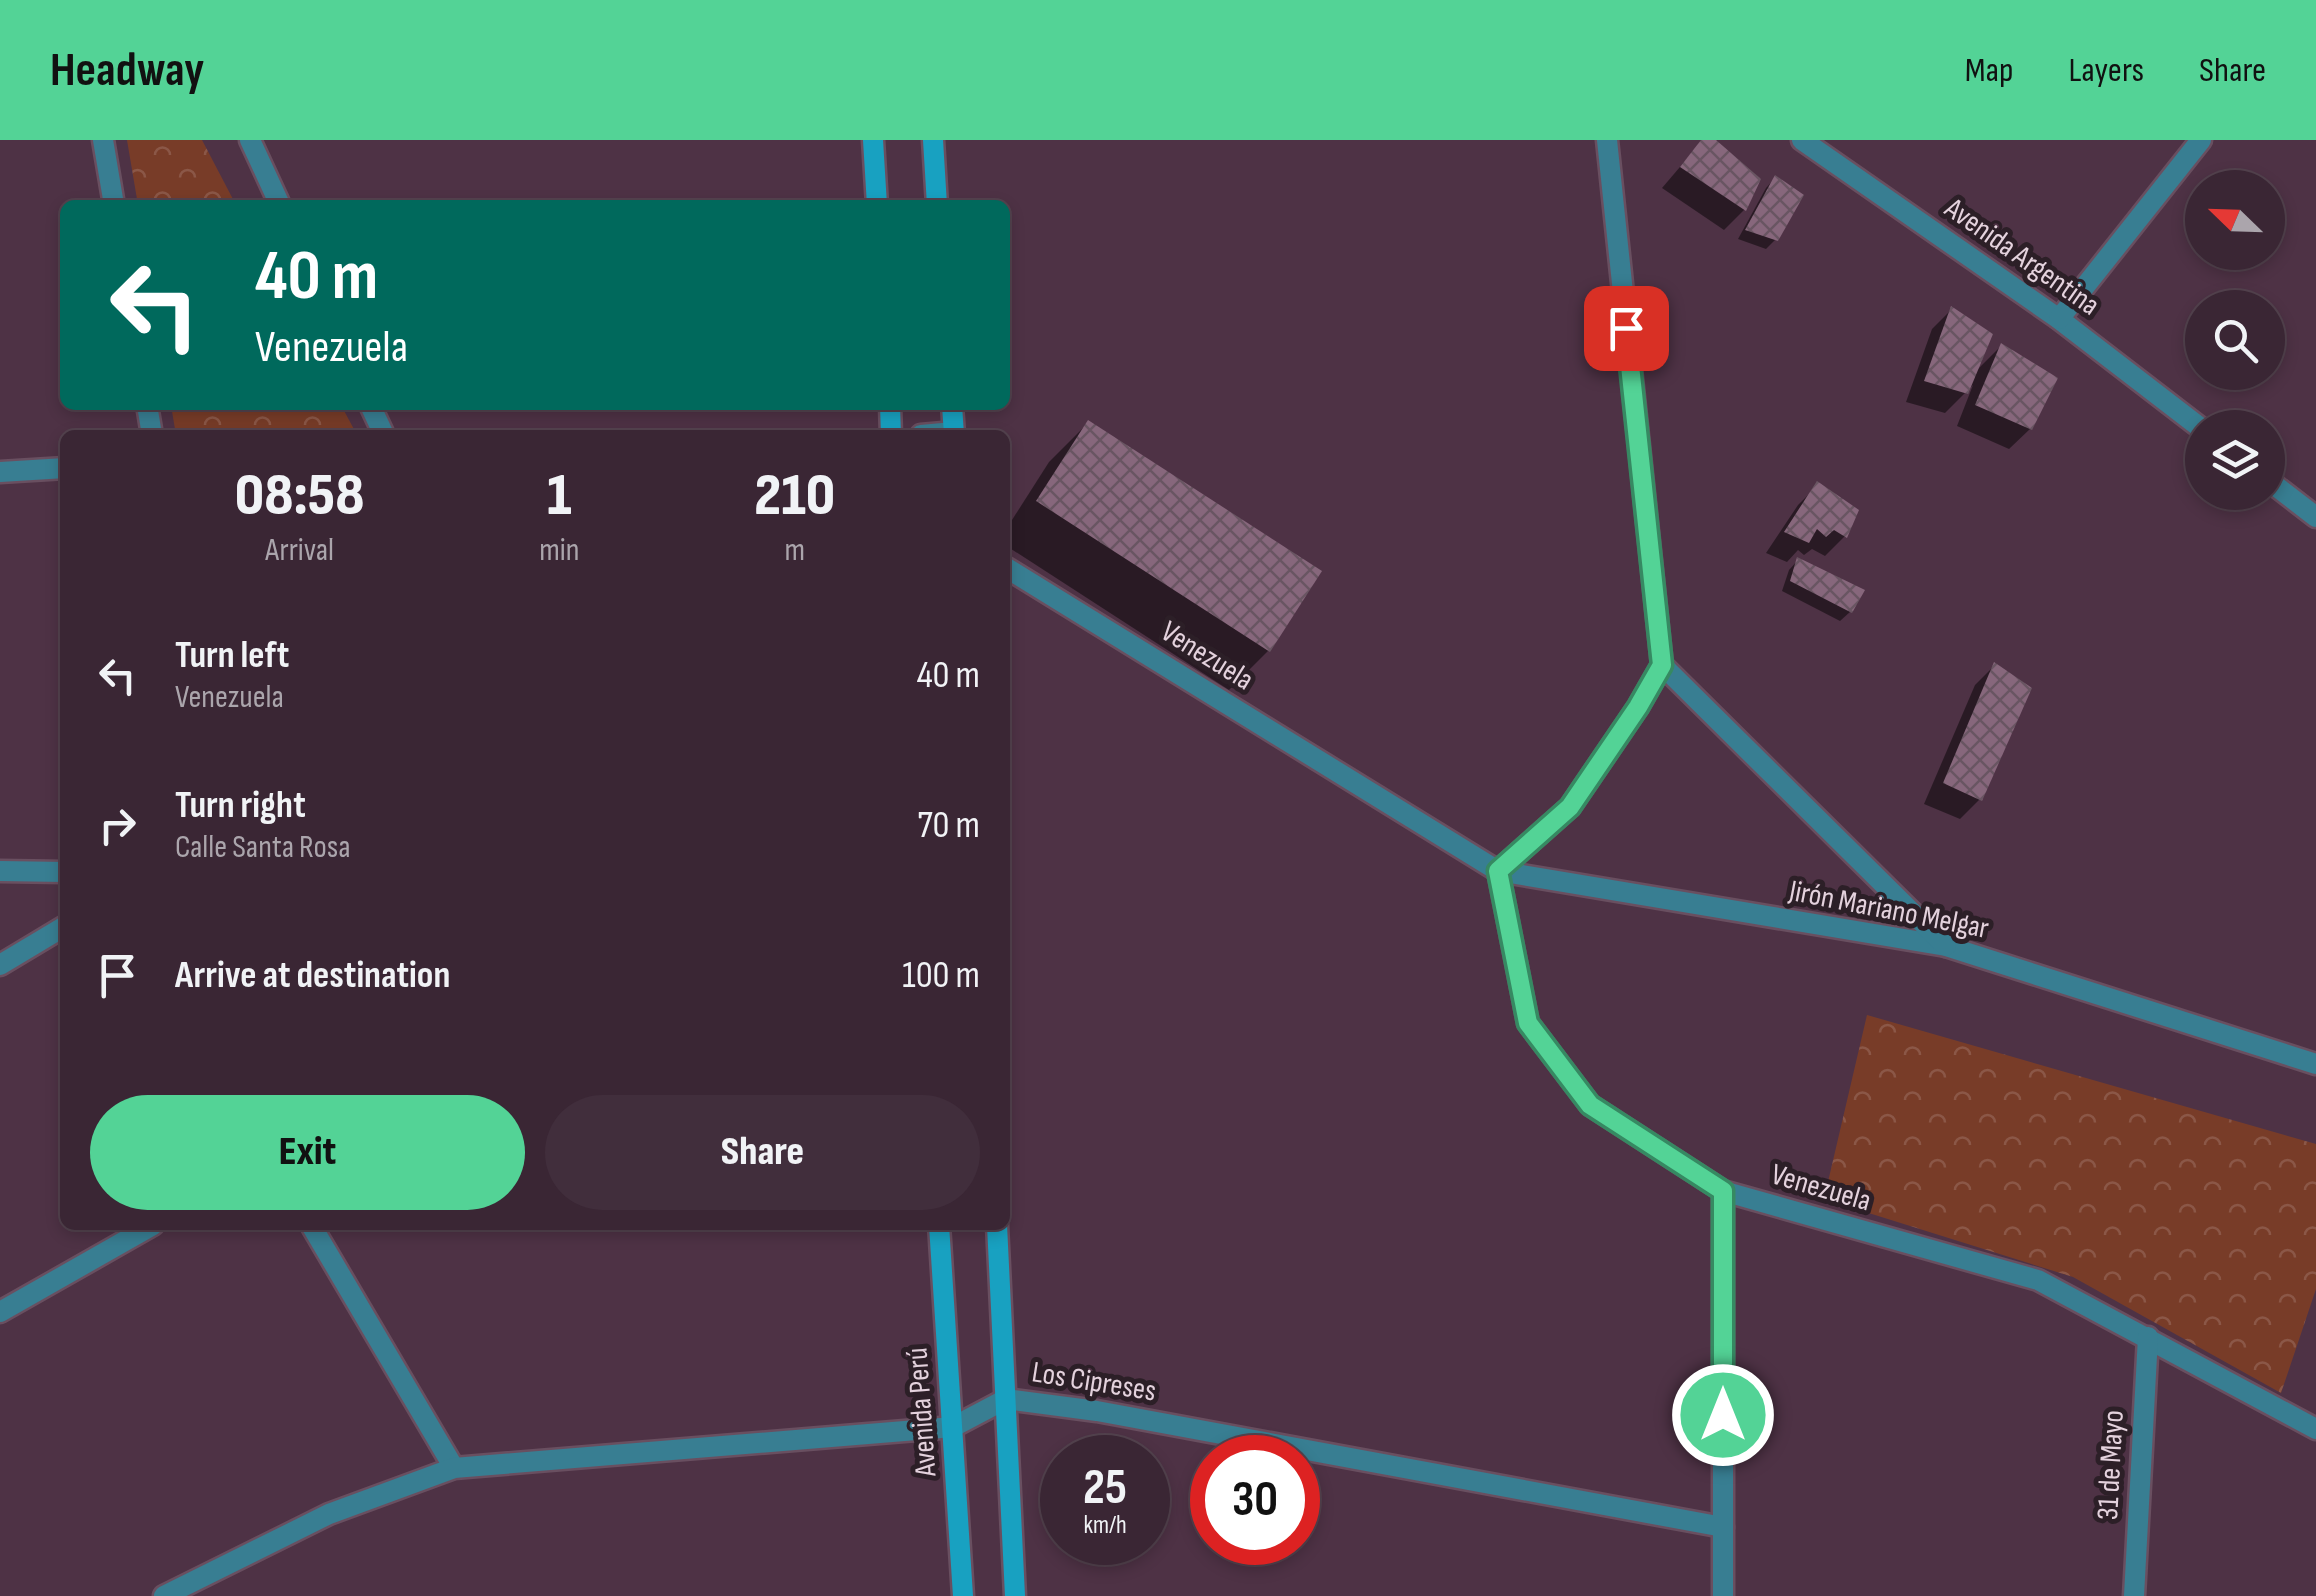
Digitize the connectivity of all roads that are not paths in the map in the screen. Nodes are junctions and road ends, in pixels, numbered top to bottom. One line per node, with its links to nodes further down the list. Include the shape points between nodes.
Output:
1 (103, 140): 8 (street)
2 (250, 140): 9 (street)
3 (873, 140): 10 (main road)
4 (933, 140): 11 (main road)
5 (1607, 140): 19 (street)
6 (1802, 140): 12 (street, Avenida Argentina)
7 (2201, 140): 12 (street)
8 (113, 200)
9 (278, 200)
10 (877, 200)
11 (938, 200)
12 (2059, 318): 13 (street, Avenida Argentina)
13 (2185, 417)
14 (60, 468): 15 (street)
15 (0, 472)
16 (2285, 493): 17 (street)
17 (2316, 517)
18 (1010, 570): 21 (street, Venezuela)
19 (1662, 665): 21 (street, via 1570,807); 24 (street)
20 (0, 871): 22 (street)
21 (1498, 871): 24 (street, Jirón Mariano Melgar); 27 (street, Venezuela, via 1528,1023 1590,1105)
22 (60, 872)
23 (60, 929): 25 (street)
24 (1946, 946): 26 (street, Jirón Mariano Melgar)
25 (0, 964)
26 (2316, 1064)
27 (1723, 1191): 33 (street, Venezuela, via 2038,1280); 38 (street)
28 (145, 1230): 32 (street)
29 (315, 1230): 37 (street)
30 (939, 1230): 35 (main road, Avenida Perú)
31 (997, 1230): 34 (main road)
32 (0, 1312)
33 (2148, 1336): 36 (street, Venezuela); 43 (street, 31 de Mayo)
34 (1006, 1398): 35 (street, Los Cipreses); 38 (street, Los Cipreses); 41 (main road)
35 (953, 1427): 37 (street, Los Cipreses); 40 (main road, Avenida Perú)
36 (2316, 1428)
37 (454, 1468): 39 (street, Los Cipreses, via 328,1514)
38 (1724, 1527): 42 (street)
39 (164, 1596)
40 (964, 1596)
41 (1015, 1596)
42 (1723, 1596)
43 (2134, 1596)

